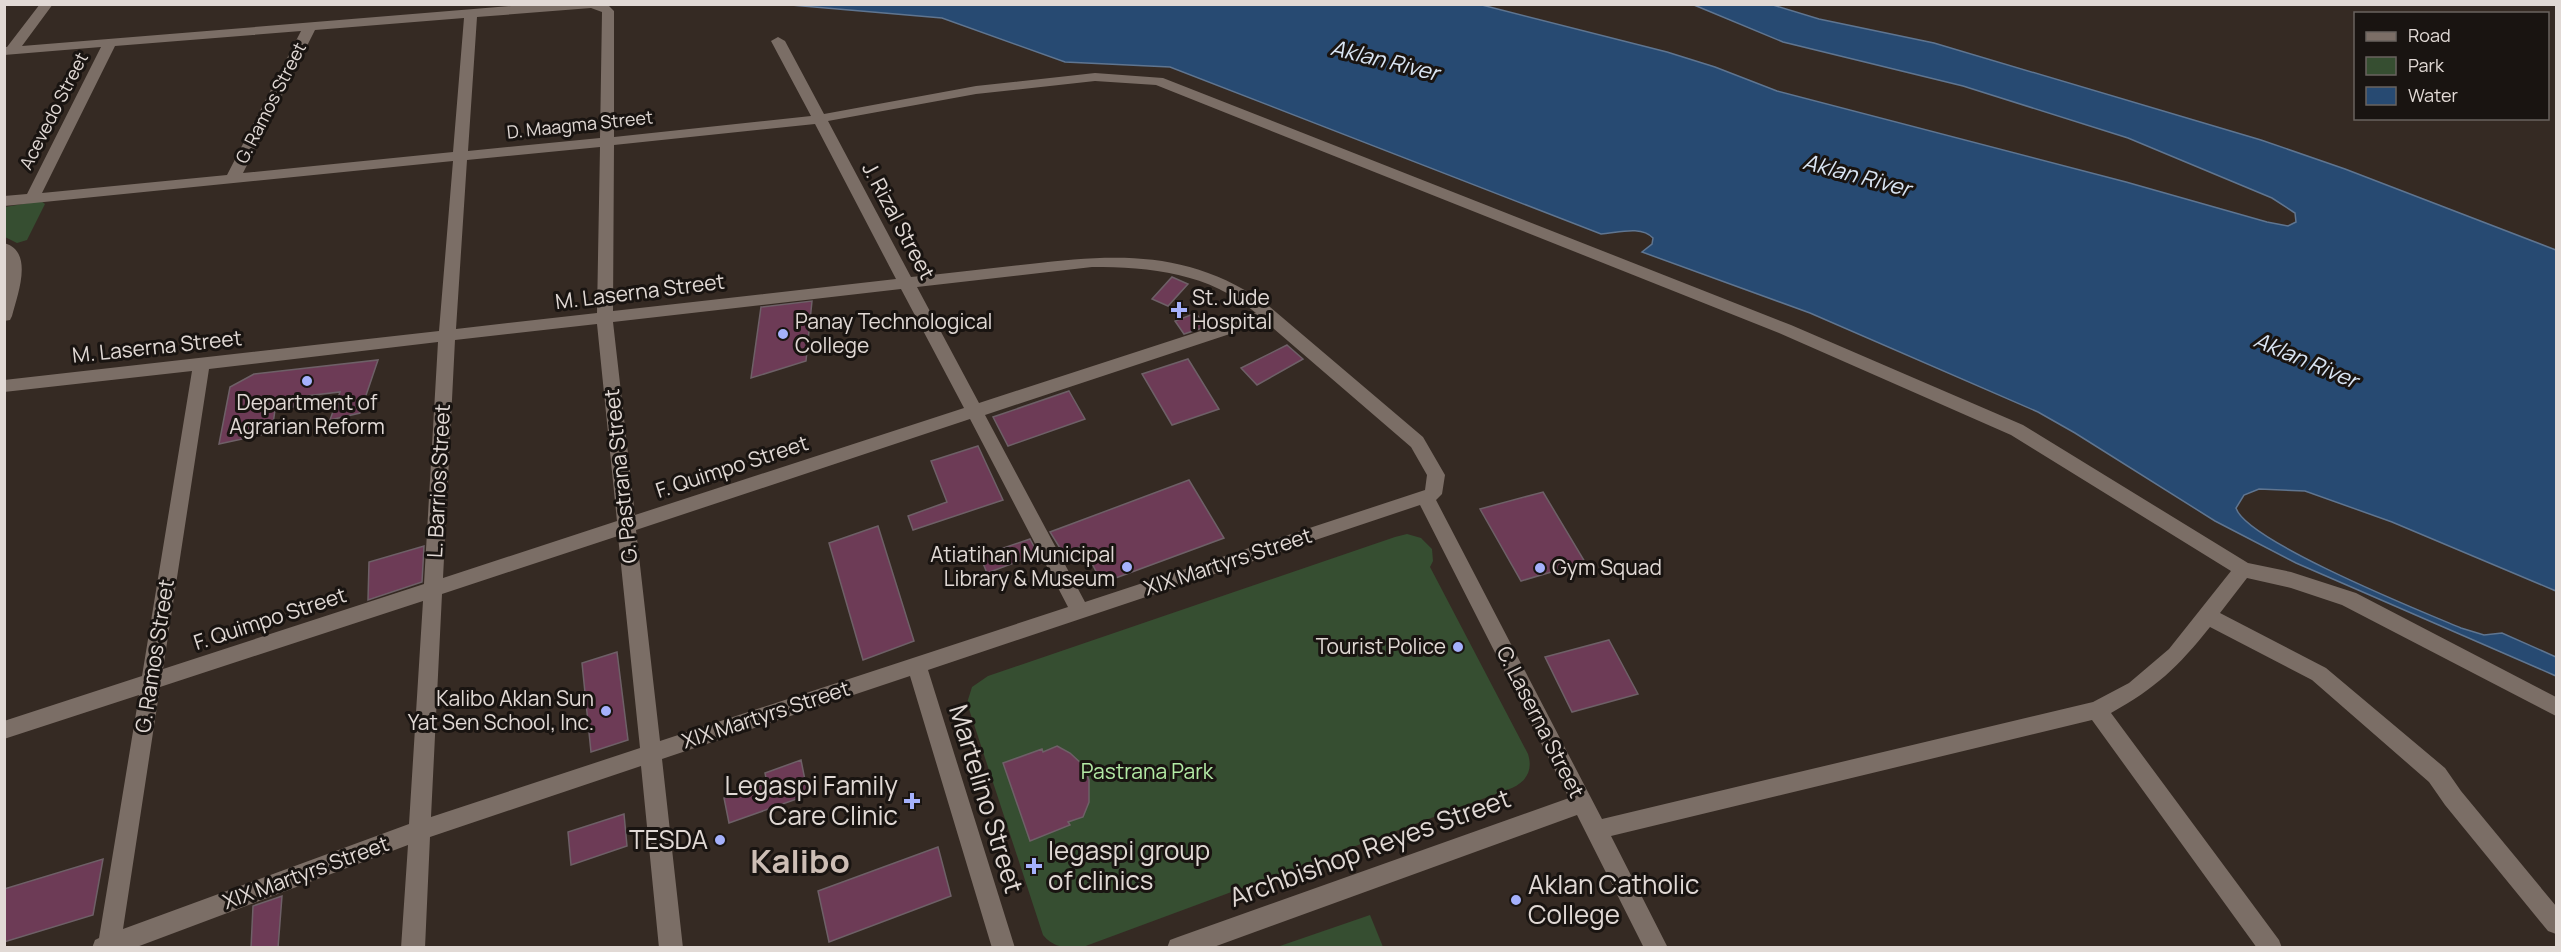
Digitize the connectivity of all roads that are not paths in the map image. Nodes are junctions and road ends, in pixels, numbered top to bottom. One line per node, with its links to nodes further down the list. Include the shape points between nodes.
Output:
1 (47, 4): 7 (street)
2 (594, 5): 3 (street); 9 (street, G. Pastrana Street, via 605,8 608,15)
3 (471, 14): 4 (street); 10 (street, L. Barrios Street)
4 (310, 27): 6 (street); 11 (street, G. Ramos Street)
5 (778, 41): 8 (street, J. Rizal Street)
6 (110, 43): 7 (street); 12 (street, Acevedo Street)
7 (8, 51)
8 (818, 119): 9 (street, D. Maagma Street); 15 (street, J. Rizal Street); 25 (street, D. Maagma Street, via 988,88 1095,77 1158,81 1785,329 2017,430)
9 (605, 142): 10 (street, D. Maagma Street); 18 (street, G. Pastrana Street)
10 (461, 156): 11 (street, D. Maagma Street); 19 (street, L. Barrios Street)
11 (233, 178): 12 (street, D. Maagma Street)
12 (33, 196): 13 (street, D. Maagma Street)
13 (4, 201)
14 (4, 248): 17 (street, via 11,252 15,264)
15 (906, 284): 16 (street, M. Laserna Street, via 1092,262 1134,262 1203,276 1236,291); 18 (street, M. Laserna Street); 22 (street, J. Rizal Street)
16 (1268, 315): 22 (street, F. Quimpo Street); 23 (street, C. Laserna Street, via 1417,442 1437,475)
17 (4, 316)
18 (604, 319): 19 (street, M. Laserna Street); 24 (street, G. Pastrana Street)
19 (447, 336): 20 (street, M. Laserna Street); 26 (street, L. Barrios Street)
20 (201, 364): 21 (street, M. Laserna Street); 30 (street, G. Ramos Street)
21 (4, 386)
22 (974, 411): 24 (street, F. Quimpo Street); 27 (street, J. Rizal Street)
23 (1429, 496): 27 (street, XIX Martyrs Street); 35 (street, C. Laserna Street)
24 (627, 526): 26 (street, F. Quimpo Street); 34 (street, G. Pastrana Street)
25 (2243, 569): 28 (street); 31 (street, D. Maagma Street, via 2349,599)
26 (433, 590): 30 (street, F. Quimpo Street); 37 (street, L. Barrios Street)
27 (1080, 611): 29 (street, XIX Martyrs Street)
28 (2207, 616): 32 (street, via 2159,672); 38 (street, via 2319,674 2437,775)
29 (917, 666): 34 (street, XIX Martyrs Street); 42 (street, Martelino Street)
30 (150, 682): 33 (street, F. Quimpo Street); 39 (street, G. Ramos Street)
31 (2556, 707)
32 (2097, 710): 36 (street); 45 (street)
33 (4, 730)
34 (651, 754): 37 (street, XIX Martyrs Street); 41 (street, G. Pastrana Street)
35 (1582, 803): 36 (street, C. Laserna Street); 43 (street, Archbishop Reyes Street)
36 (1596, 830): 44 (street, C. Laserna Street)
37 (418, 831): 39 (street, XIX Martyrs Street); 40 (street, L. Barrios Street)
38 (2556, 923)
39 (107, 947)
40 (413, 948)
41 (671, 948)
42 (1004, 948)
43 (1178, 948)
44 (1657, 948)
45 (2271, 948)

